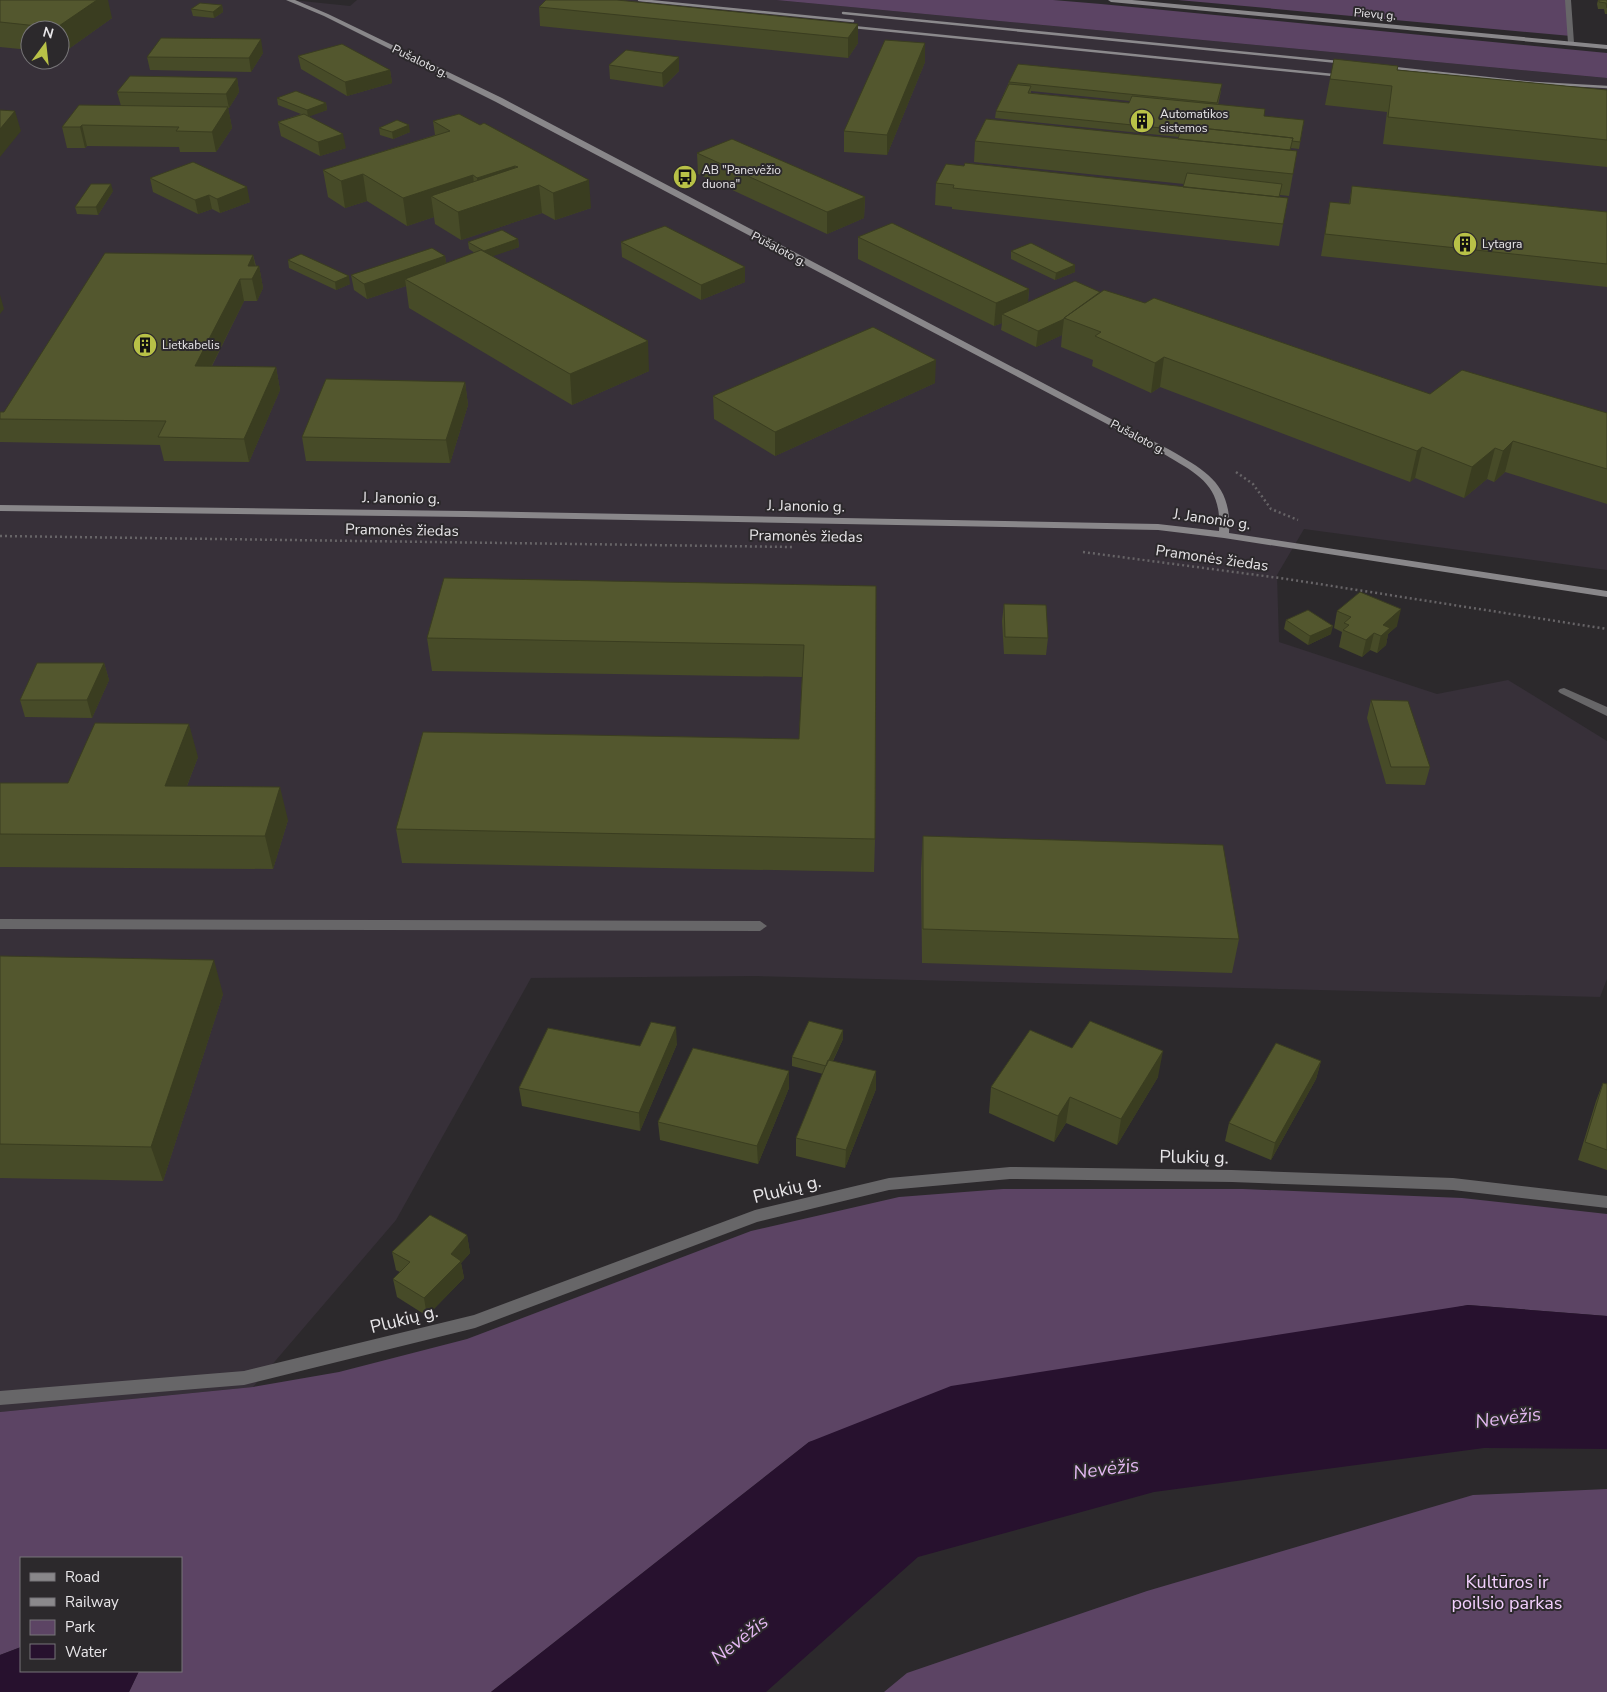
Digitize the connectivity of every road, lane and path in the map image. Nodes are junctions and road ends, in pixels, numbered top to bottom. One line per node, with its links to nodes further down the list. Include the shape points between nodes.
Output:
1 (289, 0): 7 (main road, Pušaloto g., via 326,14 499,100 1202,472 1222,495 1227,514)
2 (1111, 0): 4 (main road, Pievų g.)
3 (1568, 0): 4 (street)
4 (1571, 43): 5 (main road, Pievų g.)
5 (1607, 47)
6 (0, 508): 7 (main road, J. Janonio g., via 1114,526 1158,527)
7 (1224, 535): 11 (main road, J. Janonio g.)
8 (0, 536): 9 (path, Pramonės žiedas)
9 (795, 547)
10 (1077, 551): 12 (path, Pramonės žiedas)
11 (1607, 594)
12 (1607, 629)
13 (1564, 691): 14 (street)
14 (1607, 712)
15 (0, 924): 16 (street)
16 (760, 926)
17 (1607, 1202): 18 (street, Plukių g., via 1454,1184 1232,1176 1010,1173 889,1184 755,1216 474,1321 253,1376)
18 (0, 1398)

